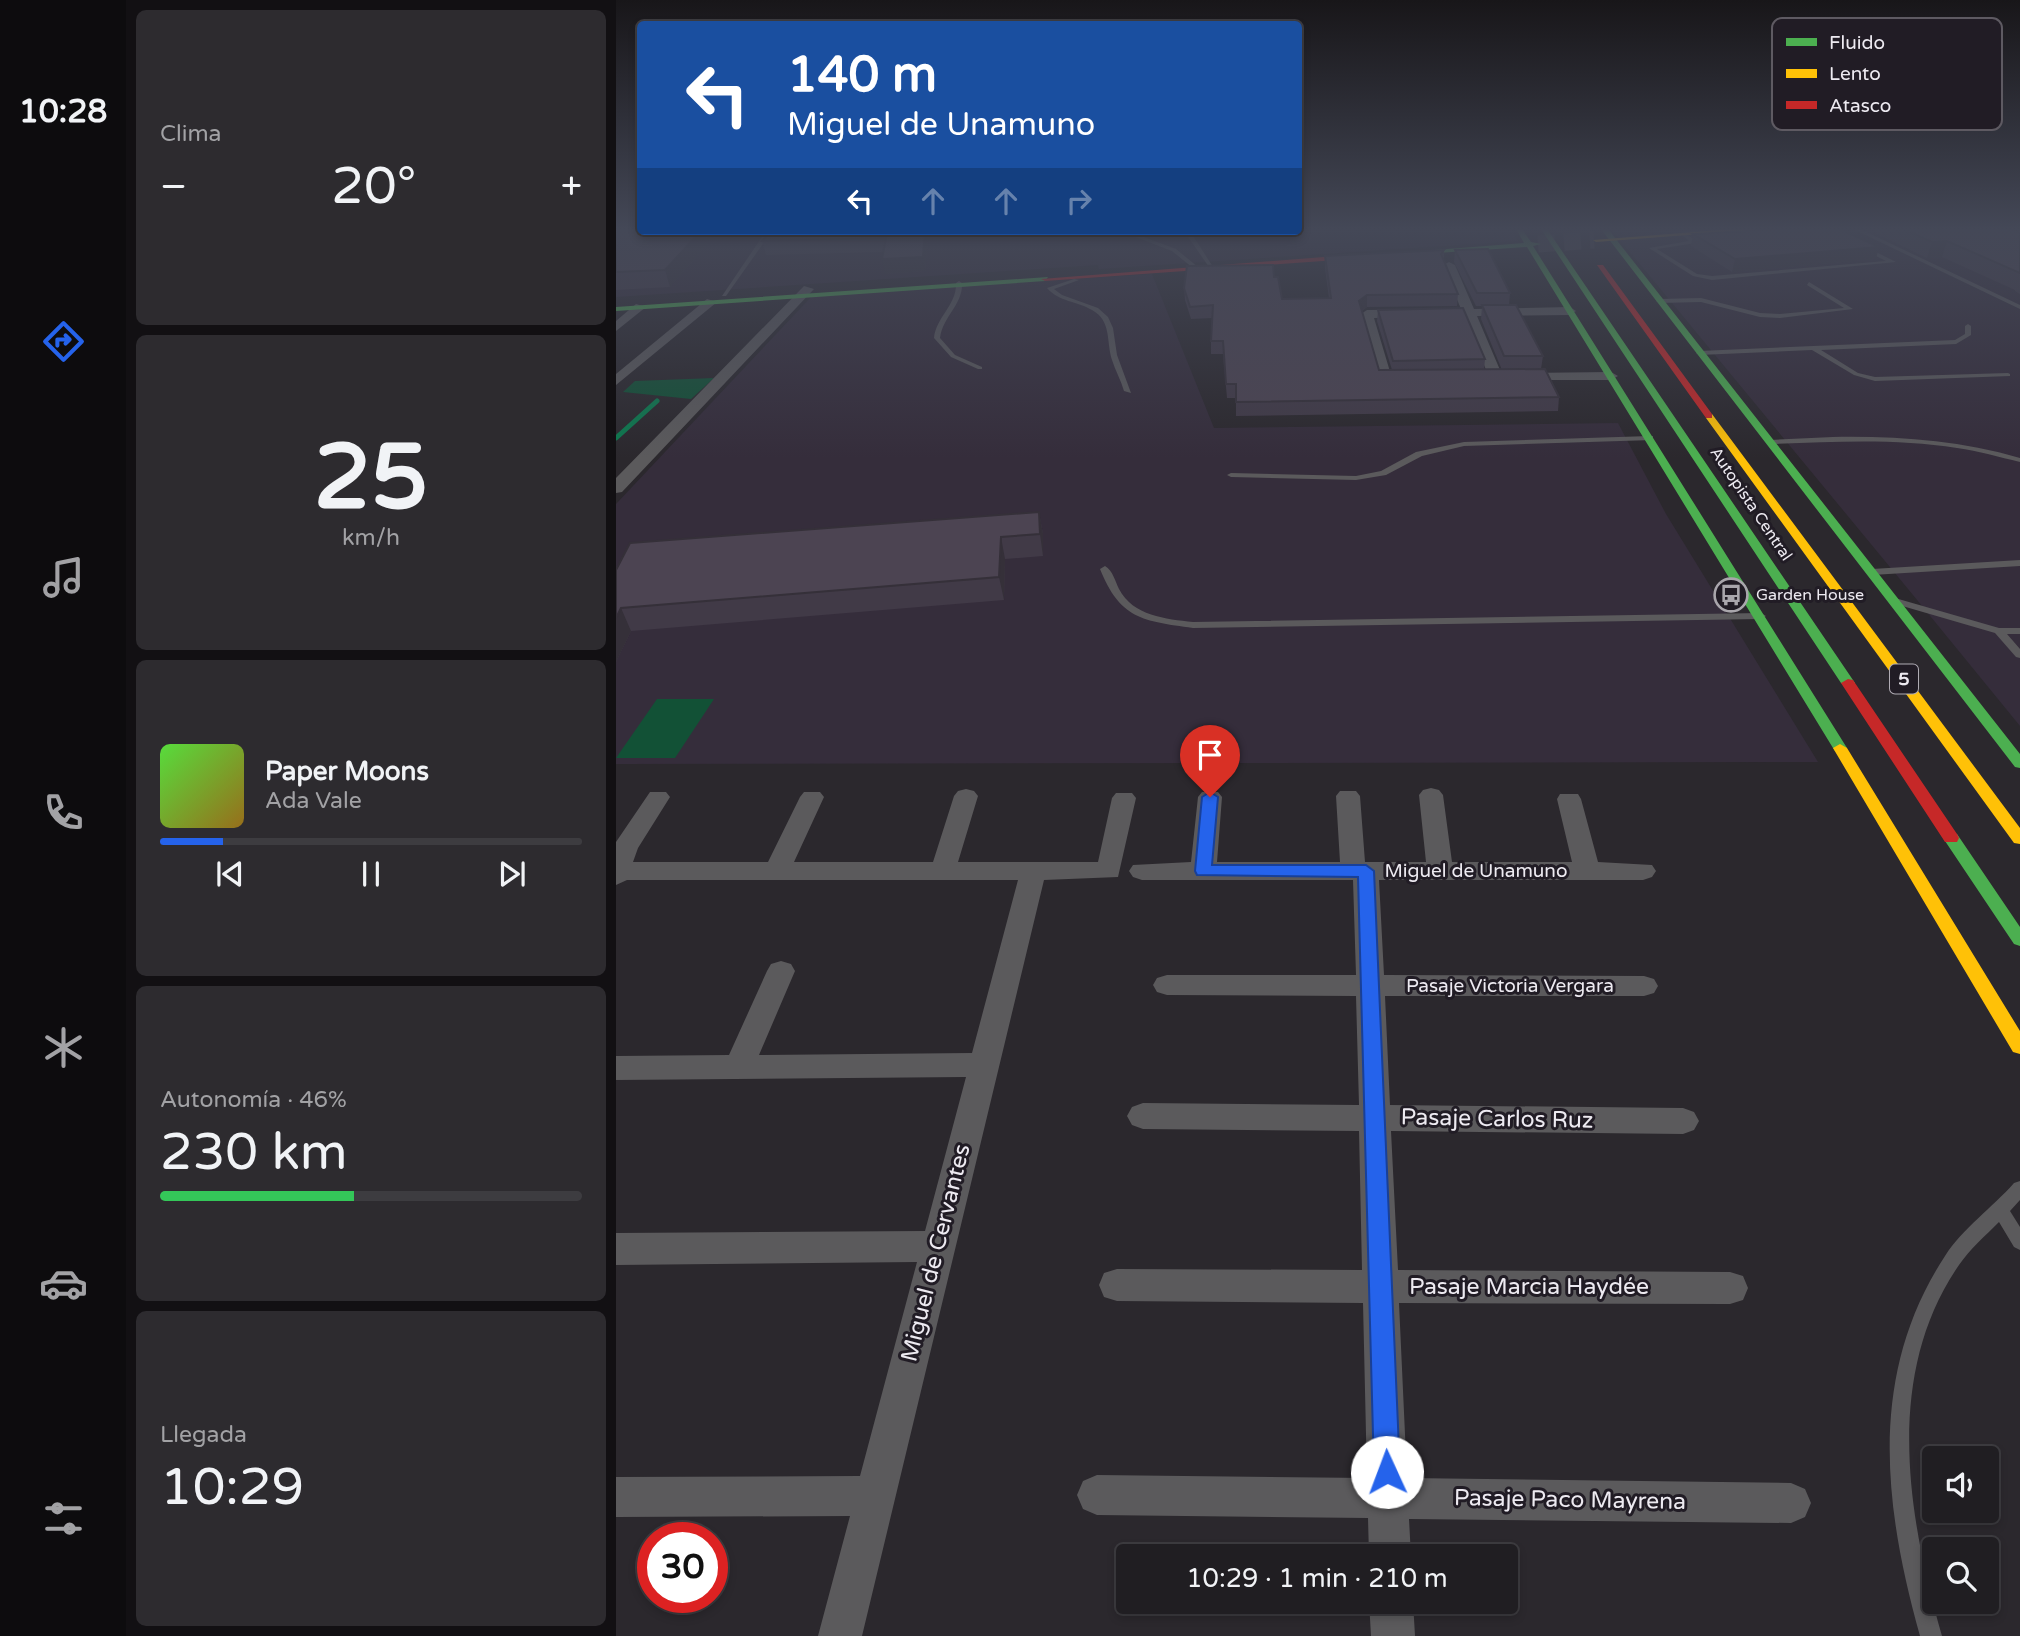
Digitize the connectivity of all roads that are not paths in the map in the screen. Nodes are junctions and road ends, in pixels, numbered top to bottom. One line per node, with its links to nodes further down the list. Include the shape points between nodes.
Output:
1 (656, 305): 13 (main road)
2 (709, 305): 25 (street)
3 (792, 305): 31 (street)
4 (954, 305): 21 (lane, via 940,323 937,338 953,356)
5 (1089, 305): 26 (lane, via 1111,328 1114,356)
6 (1466, 305): 16 (street)
7 (1567, 305): 15 (main road)
8 (1580, 305): 60 (main road, Autopista Central / 5)
9 (1646, 305): 49 (main road, Autopista Central / 5)
10 (1662, 305): 20 (main road)
11 (1722, 305): 12 (lane, via 1780,316 1850,309)
12 (1844, 305)
13 (640, 307): 14 (main road); 18 (street)
14 (616, 309)
15 (1570, 311): 16 (street); 23 (main road)
16 (1469, 312): 23 (street, via 1489,377); 24 (street, via 1367,314 1385,379)
17 (1968, 326): 19 (lane, via 1968,335 1956,342)
18 (616, 327)
19 (1813, 348): 20 (lane); 22 (lane, via 1856,374 1875,379)
20 (1699, 353): 28 (main road)
21 (979, 368)
22 (2008, 375)
23 (1611, 376): 27 (main road)
24 (1427, 378)
25 (616, 381)
26 (1128, 391)
27 (1650, 438): 30 (lane, via 1464,444 1419,454 1383,472 1356,478); 36 (main road)
28 (1770, 442): 29 (lane, via 1924,441 1973,447); 34 (main road)
29 (2020, 460)
30 (1231, 475)
31 (616, 488)
32 (2020, 563): 34 (lane)
33 (1105, 569): 36 (lane, via 1130,608 1193,625)
34 (1871, 572): 35 (main road)
35 (1894, 601): 37 (lane); 40 (main road)
36 (1761, 617): 65 (main road)
37 (1999, 631): 38 (lane); 39 (lane)
38 (2020, 631)
39 (2020, 655)
40 (2020, 764)
41 (1431, 795): 56 (street)
42 (966, 796): 51 (street)
43 (1348, 796): 55 (street)
44 (658, 797): 59 (street, via 625,848)
45 (812, 797): 50 (street)
46 (1210, 797): 54 (street)
47 (1124, 798): 52 (street, via 1109,871)
48 (1569, 799): 57 (street)
49 (2020, 839)
50 (777, 871): 51 (street); 59 (street)
51 (943, 871): 52 (street)
52 (1033, 871): 66 (street, Miguel de Cervantes)
53 (1142, 871): 54 (street, Miguel de Unamuno)
54 (1203, 871): 55 (street, Miguel de Unamuno)
55 (1359, 871): 56 (street, Miguel de Unamuno); 63 (street)
56 (1440, 871): 57 (street, Miguel de Unamuno)
57 (1587, 871): 58 (street, Miguel de Unamuno)
58 (1643, 871)
59 (617, 873)
60 (2020, 940)
61 (780, 971): 67 (street)
62 (1167, 985): 63 (street, Pasaje Victoria Vergara)
63 (1370, 986): 64 (street, Pasaje Victoria Vergara); 70 (street)
64 (1644, 986)
65 (2020, 1046)
66 (984, 1065): 67 (street); 75 (street, Miguel de Cervantes)
67 (739, 1067): 68 (street)
68 (616, 1068)
69 (1143, 1116): 70 (street, Pasaje Carlos Ruz)
70 (1375, 1118): 71 (street, Pasaje Carlos Ruz); 78 (street)
71 (1683, 1121)
72 (2020, 1188): 73 (lane)
73 (2001, 1211): 74 (lane); 89 (lane, via 1968,1242 1934,1289 1907,1360 1900,1402 1900,1498)
74 (2020, 1242)
75 (938, 1246): 76 (street); 81 (street, Miguel de Cervantes)
76 (616, 1249)
77 (1117, 1285): 78 (street, Pasaje Marcia Haydée)
78 (1381, 1287): 79 (street, Pasaje Marcia Haydée); 83 (street)
79 (1730, 1288)
80 (1097, 1495): 83 (street, Pasaje Paco Mayrena)
81 (875, 1496): 82 (street); 87 (street, Miguel de Cervantes)
82 (616, 1497)
83 (1388, 1498): 84 (street, Pasaje Paco Mayrena); 85 (street)
84 (1791, 1503)
85 (1390, 1544)
86 (1391, 1614): 88 (street)
87 (840, 1636)
88 (1392, 1636)
89 (1930, 1636)

